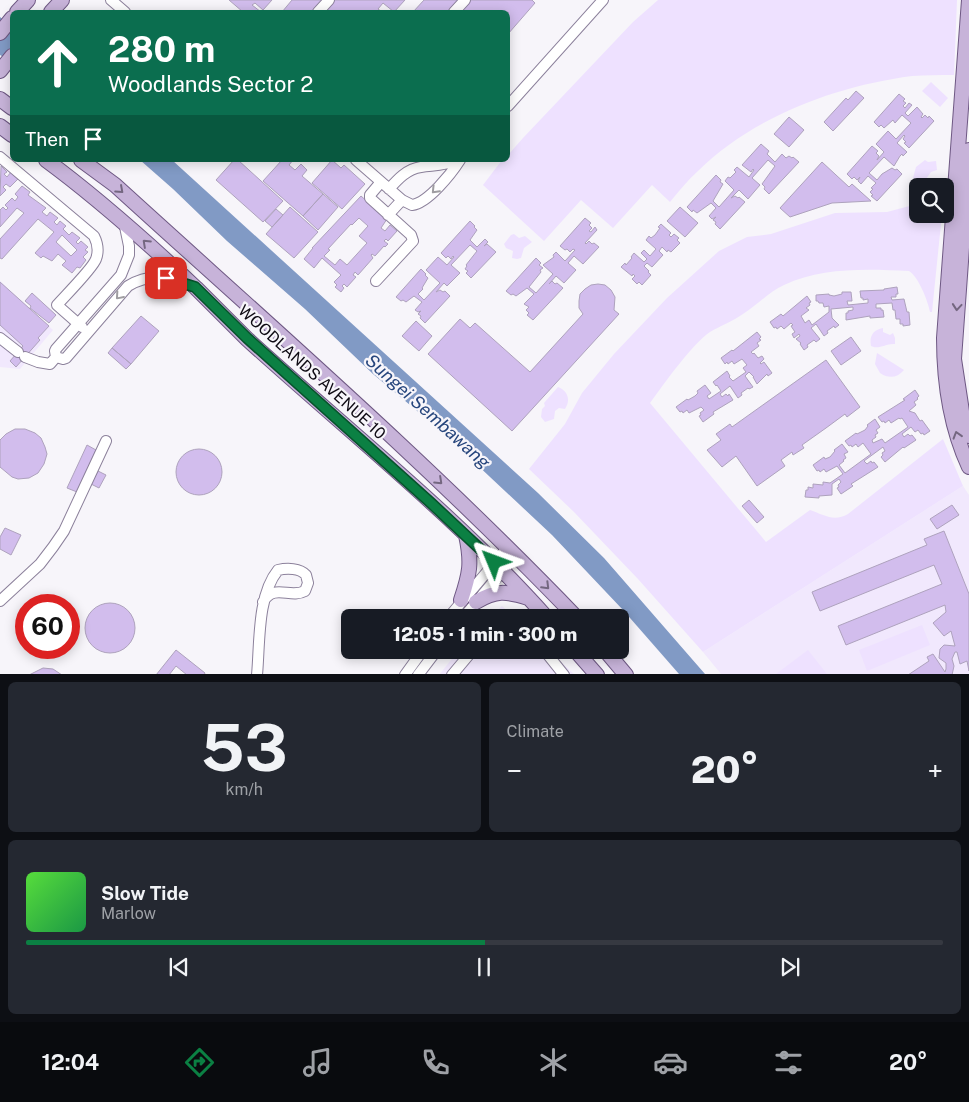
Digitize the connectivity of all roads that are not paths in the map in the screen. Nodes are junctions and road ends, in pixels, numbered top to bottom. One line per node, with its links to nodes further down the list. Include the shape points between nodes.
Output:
1 (28, 0): 8 (main road)
2 (62, 0): 9 (main road)
3 (111, 0): 10 (street)
4 (329, 0): 11 (street)
5 (465, 0): 12 (street)
6 (604, 0): 17 (street)
7 (969, 0): 29 (main road)
8 (19, 10)
9 (53, 10)
10 (123, 10)
11 (320, 10)
12 (456, 10)
13 (10, 20): 14 (main road)
14 (0, 33)
15 (10, 58): 16 (main road)
16 (0, 71)
17 (510, 104)
18 (969, 150): 29 (main road)
19 (0, 157): 32 (street, via 94,236 98,249 96,261 57,305)
20 (49, 162): 28 (main road, WOODLANDS AVENUE 10)
21 (84, 162): 40 (main road, WOODLANDS AVENUE 10, one-way to 40, via 115,185)
22 (358, 162): 25 (street)
23 (452, 162): 25 (street, via 420,167)
24 (459, 162): 26 (street, one-way to 26, via 423,201 412,205)
25 (385, 185): 26 (street); 27 (street, via 370,194 370,198)
26 (402, 200): 27 (street)
27 (388, 215): 30 (street, via 411,235 413,241)
28 (124, 222): 31 (main road, WOODLANDS AVENUE 10, one-way to 28); 32 (street, via 129,255 121,275)
29 (960, 258): 36 (main road, one-way to 36, via 954,359); 38 (main road, one-way to 29, via 957,438 946,387 944,338)
30 (376, 281)
31 (195, 287): 33 (street, one-way to 33, via 166,278 141,279 128,286); 39 (main road, WOODLANDS AVENUE 10, via 247,338)
32 (78, 324): 33 (street, via 86,328); 35 (street, via 56,349)
33 (94, 325): 35 (street, via 66,358)
34 (0, 338): 35 (street, via 22,355 38,362 50,364)
35 (56, 357)
36 (969, 436)
37 (106, 441): 44 (street, via 58,539 40,564)
38 (969, 467)
39 (466, 535): 41 (main road, WOODLANDS AVENUE 10); 43 (main road, via 470,564)
40 (512, 551): 41 (street); 50 (main road, WOODLANDS AVENUE 10, one-way to 50)
41 (498, 566): 42 (main road, WOODLANDS AVENUE 10); 43 (street); 46 (street)
42 (529, 598): 46 (main road, via 501,592); 49 (main road, WOODLANDS AVENUE 10)
43 (461, 600): 47 (street)
44 (0, 601)
45 (263, 602): 45 (street, via 273,593 305,590 306,575 299,570 278,570); 57 (street)
46 (476, 602): 48 (street)
47 (454, 609)
48 (470, 609)
49 (539, 609)
50 (568, 609)
51 (416, 659): 58 (street)
52 (430, 659): 59 (street)
53 (465, 659): 60 (street)
54 (552, 659): 61 (street)
55 (583, 659): 62 (main road)
56 (613, 659): 63 (main road)
57 (257, 674)
58 (405, 674)
59 (418, 674)
60 (452, 674)
61 (564, 674)
62 (597, 674)
63 (626, 674)

